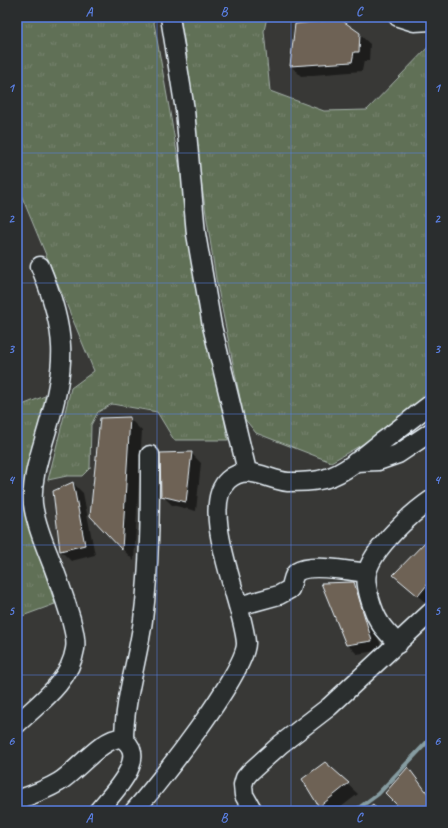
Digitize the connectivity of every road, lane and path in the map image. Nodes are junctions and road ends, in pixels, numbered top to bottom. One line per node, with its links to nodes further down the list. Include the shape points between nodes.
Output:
1 (170, 17): 9 (street, via 185,110 197,242 212,326)
2 (398, 17): 3 (street, via 414,22)
3 (431, 21)
4 (40, 266): 15 (street, via 61,327 63,357 54,406 38,461 33,503 42,537 66,602 75,636 75,649 66,674 57,686)
5 (431, 404): 8 (street)
6 (431, 432): 8 (street, via 398,454 378,461)
7 (150, 456): 16 (street, via 151,514 143,621 129,686)
8 (355, 462): 9 (street, via 348,468 319,480 288,482)
9 (247, 472): 12 (street, via 235,475 222,487 216,520)
10 (431, 500): 11 (street, via 398,527 376,553)
11 (367, 573): 12 (street, via 302,569 293,577 290,589 279,595); 14 (street, via 368,592 380,623)
12 (239, 606): 19 (street, via 246,645 242,662 233,679 168,770)
13 (431, 612): 14 (street)
14 (398, 644): 20 (street, via 329,707 250,772 243,785 244,795)
15 (17, 724)
16 (124, 740): 17 (street, via 112,739 59,782); 18 (street, via 132,752 132,763 120,784)
17 (17, 800)
18 (98, 811)
19 (134, 811)
20 (253, 811)

